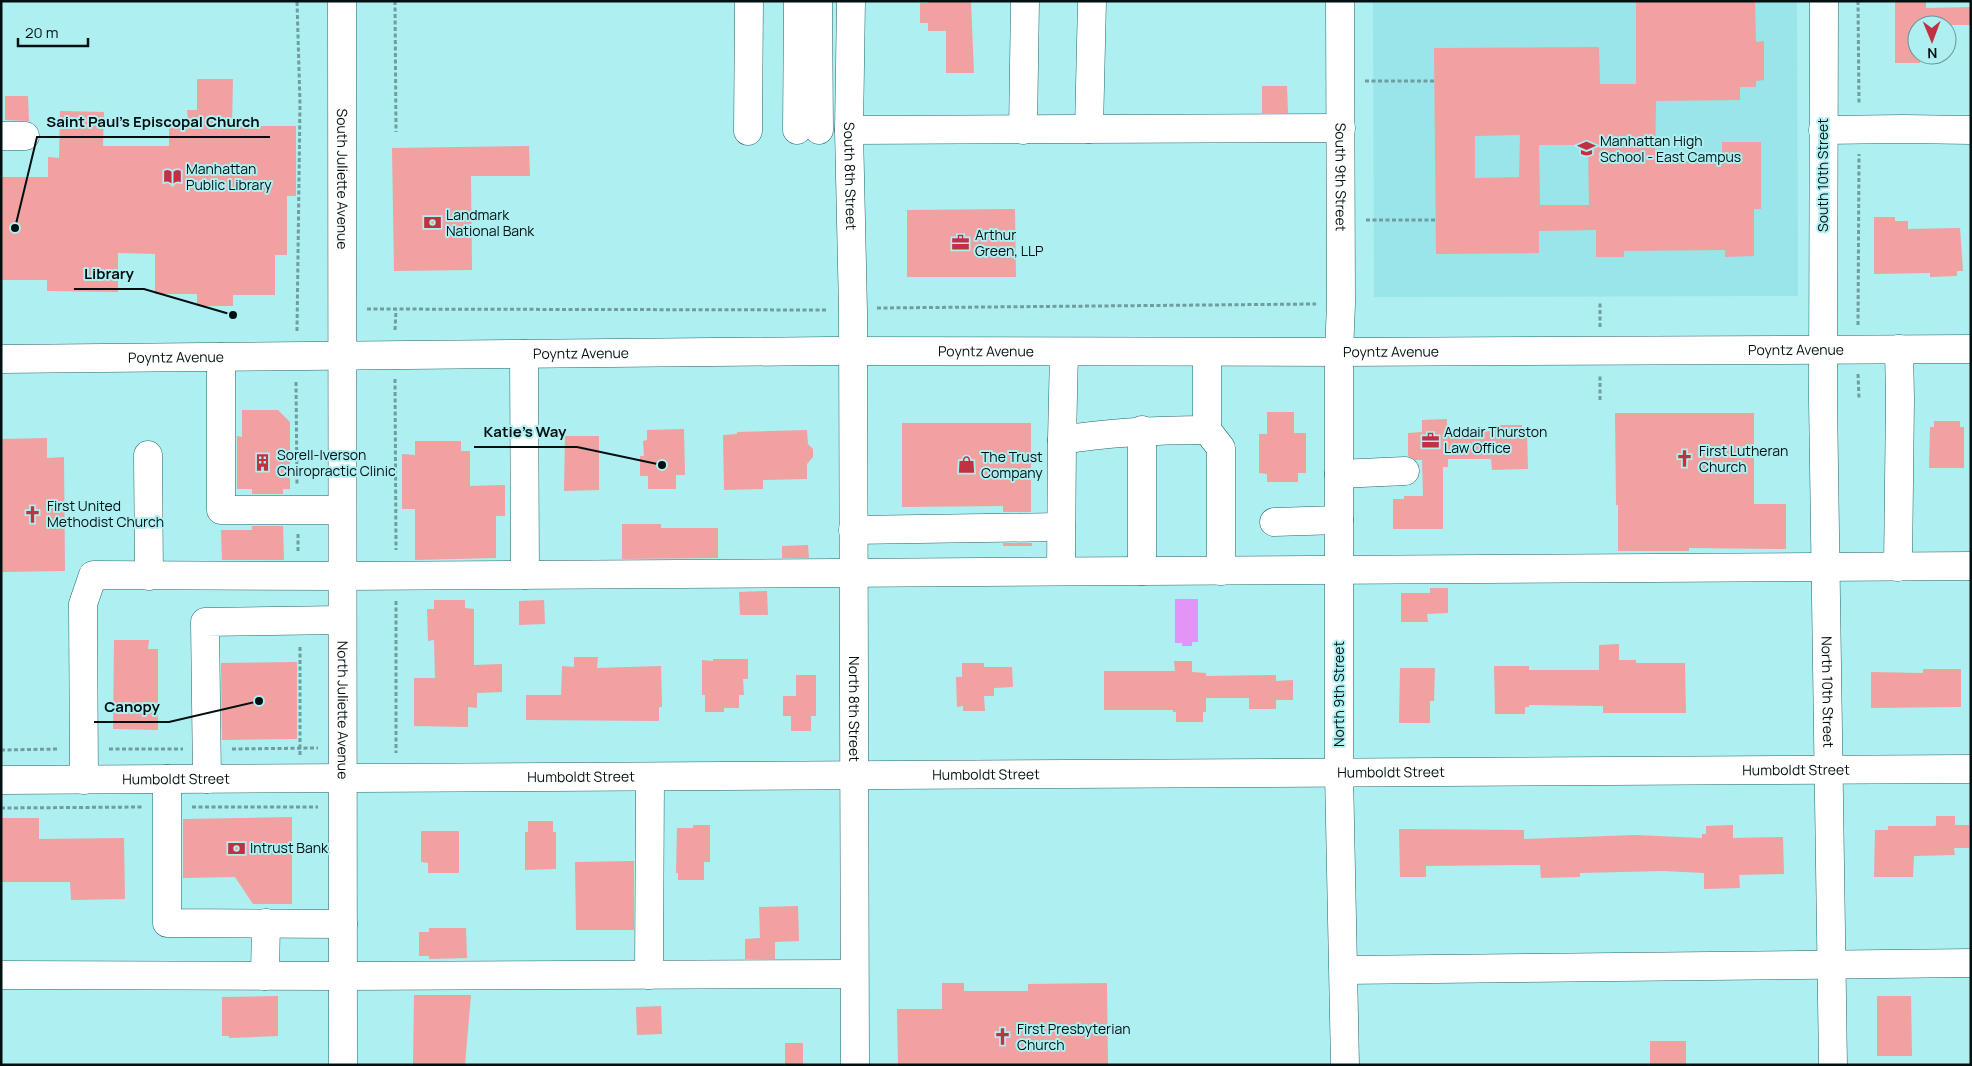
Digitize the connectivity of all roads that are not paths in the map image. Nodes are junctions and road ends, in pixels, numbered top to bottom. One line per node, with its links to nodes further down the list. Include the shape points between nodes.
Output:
1 (342, 1): 28 (street, South Juliette Avenue)
2 (749, 1): 19 (street)
3 (785, 1): 14 (street)
4 (798, 1): 14 (street)
5 (808, 1): 14 (street)
6 (818, 1): 14 (street)
7 (851, 1): 15 (street, South 8th Street)
8 (1025, 1): 16 (street)
9 (1092, 1): 13 (street)
10 (1340, 1): 12 (street, South 9th Street)
11 (1824, 1): 17 (street, South 10th Street)
12 (1341, 128): 13 (street); 26 (street, South 9th Street)
13 (1089, 129): 16 (street)
14 (803, 130)
15 (849, 130): 16 (street); 23 (street, South 8th Street)
16 (1023, 130)
17 (1823, 130): 18 (street); 20 (street, South 10th Street)
18 (1971, 130)
19 (748, 131)
20 (1823, 349): 21 (street, Poyntz Avenue); 26 (street, Poyntz Avenue); 44 (street, North 10th Street)
21 (1899, 349): 22 (street, Poyntz Avenue); 43 (street)
22 (1971, 349)
23 (853, 351): 24 (street, Poyntz Avenue); 27 (street, Poyntz Avenue); 41 (street, North 8th Street)
24 (1064, 352): 25 (street, Poyntz Avenue); 33 (street)
25 (1207, 352): 26 (street, Poyntz Avenue); 32 (street)
26 (1338, 352): 36 (street, North 9th Street)
27 (524, 354): 28 (street, Poyntz Avenue); 50 (street)
28 (341, 356): 29 (street, Poyntz Avenue); 37 (street, North Juliette Avenue)
29 (221, 357): 30 (street, Poyntz Avenue); 37 (street, via 221,510)
30 (1, 359)
31 (1142, 430): 32 (street); 33 (street); 46 (street)
32 (1207, 430): 47 (street, via 1221,448)
33 (1062, 440): 40 (street)
34 (148, 455): 51 (street)
35 (1405, 471): 36 (street)
36 (1339, 474): 38 (street, North 9th Street)
37 (342, 510): 52 (street, North Juliette Avenue)
38 (1339, 520): 39 (street); 48 (street, North 9th Street)
39 (1274, 522)
40 (1061, 527): 41 (street); 45 (street)
41 (853, 530): 49 (street, North 8th Street)
42 (1971, 566): 43 (street)
43 (1898, 567): 44 (street)
44 (1826, 568): 48 (street); 55 (street, North 10th Street)
45 (1061, 571): 46 (street); 49 (street)
46 (1142, 571): 47 (street)
47 (1221, 571): 48 (street)
48 (1339, 571): 56 (street, North 9th Street)
49 (854, 573): 50 (street); 57 (street, North 8th Street)
50 (525, 575): 52 (street)
51 (149, 576): 52 (street); 63 (street, via 93,576 84,604)
52 (342, 576): 53 (street, North Juliette Avenue)
53 (342, 620): 60 (street, via 205,622); 61 (street, North Juliette Avenue)
54 (1971, 770): 55 (street, Humboldt Street)
55 (1829, 771): 56 (street, Humboldt Street); 67 (street, North 10th Street)
56 (1339, 773): 57 (street, Humboldt Street); 68 (street, North 9th Street)
57 (854, 776): 58 (street, Humboldt Street); 70 (street, North 8th Street)
58 (650, 777): 61 (street, Humboldt Street); 69 (street)
59 (167, 779): 60 (street, Humboldt Street); 63 (street, Humboldt Street); 64 (street, via 167,923)
60 (207, 779): 61 (street, Humboldt Street)
61 (342, 779): 65 (street, North Juliette Avenue)
62 (1, 780): 63 (street, Humboldt Street)
63 (84, 780)
64 (266, 923): 65 (street); 72 (street)
65 (343, 924): 73 (street, North Juliette Avenue)
66 (1971, 963): 67 (street)
67 (1832, 965): 68 (street); 77 (street, North 10th Street)
68 (1344, 970): 76 (street, North 9th Street)
69 (650, 974): 70 (street); 73 (street)
70 (854, 974): 75 (street, North 8th Street)
71 (1, 975): 72 (street)
72 (265, 976): 73 (street)
73 (343, 976): 74 (street, North Juliette Avenue)
74 (344, 1065)
75 (855, 1065)
76 (1345, 1065)
77 (1833, 1065)

